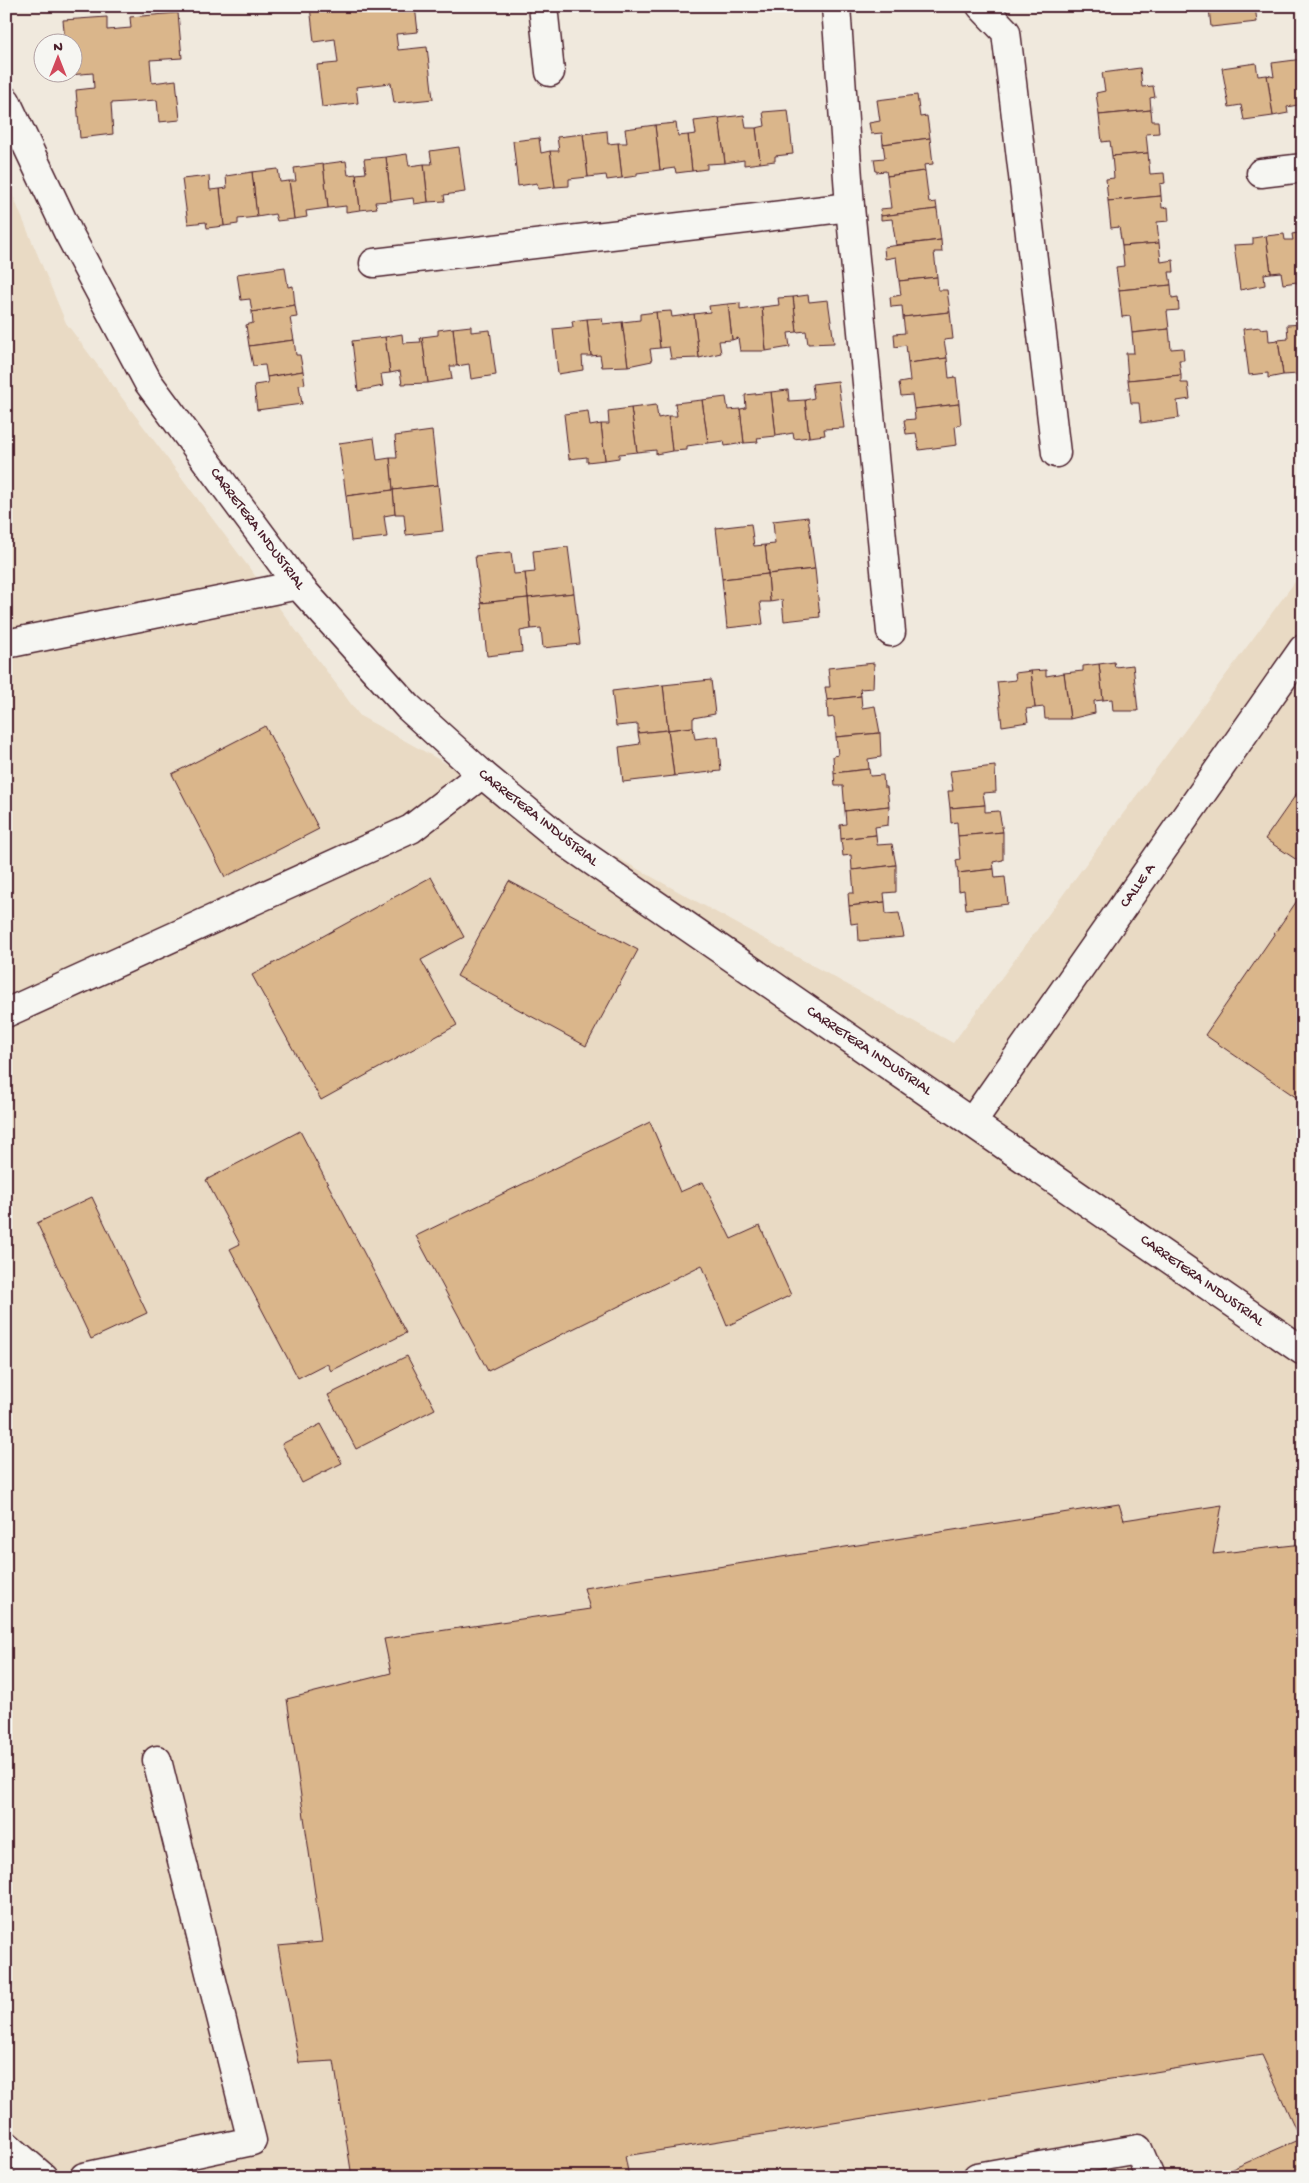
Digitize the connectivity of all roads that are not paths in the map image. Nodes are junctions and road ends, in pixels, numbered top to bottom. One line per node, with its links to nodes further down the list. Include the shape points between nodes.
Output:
1 (543, 6): 4 (street)
2 (836, 6): 8 (street)
3 (981, 6): 10 (street, via 1006,32)
4 (550, 72)
5 (6, 101): 11 (street, CARRETERA INDUSTRIAL, via 68,232 148,382)
6 (1303, 168): 7 (street)
7 (1261, 172)
8 (850, 207): 9 (street); 12 (street)
9 (374, 263)
10 (1056, 453)
11 (298, 585): 13 (street); 15 (street, CARRETERA INDUSTRIAL, via 408,707)
12 (891, 632)
13 (6, 644)
14 (1303, 649): 17 (street, CALLE A)
15 (482, 774): 16 (street, via 411,829); 17 (street, CARRETERA INDUSTRIAL, via 562,840)
16 (6, 1013)
17 (972, 1122): 18 (street, CARRETERA INDUSTRIAL)
18 (1303, 1351)
19 (157, 1760): 22 (street, via 252,2141)
20 (6, 2145): 21 (street)
21 (43, 2177)
22 (84, 2177)
23 (977, 2177): 24 (street, via 1138,2150)
24 (1150, 2177)

